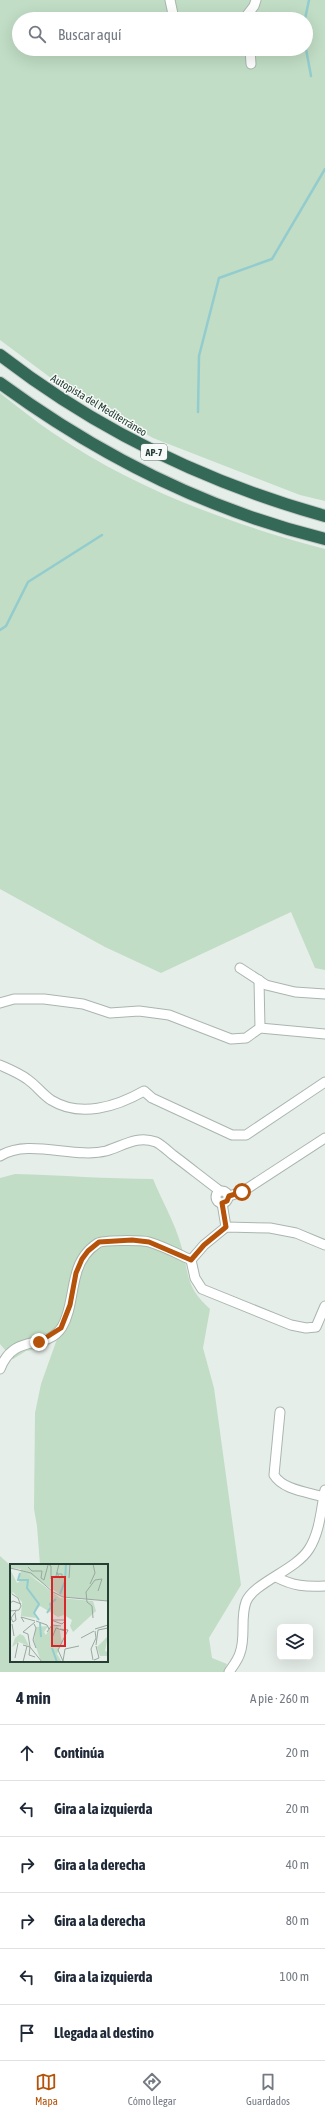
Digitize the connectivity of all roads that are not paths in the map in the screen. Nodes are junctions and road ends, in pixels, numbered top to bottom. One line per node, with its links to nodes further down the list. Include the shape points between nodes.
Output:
1 (170, 0): 3 (street)
2 (256, 0): 4 (street)
3 (173, 12)
4 (250, 12)
5 (250, 56): 6 (street)
6 (251, 64)
7 (0, 355): 9 (highway, Autopista del Mediterráneo / AP-7, via 66,403 148,448 234,486)
8 (0, 383): 10 (highway, AP-7, via 28,404 89,442 178,488 263,521)
9 (325, 516)
10 (325, 539)
11 (240, 968): 12 (street)
12 (259, 980): 13 (street, via 266,985 295,992); 15 (street)
13 (325, 994)
14 (0, 1003): 15 (street, via 14,999 44,999 83,1004 110,1013 139,1011 169,1015 231,1039 246,1038)
15 (260, 1028): 16 (street)
16 (325, 1034)
17 (0, 1065): 18 (street, via 27,1079 50,1100 71,1110 101,1108 126,1101 144,1091 152,1098 232,1135 246,1135)
18 (325, 1082)
19 (325, 1138): 22 (street, via 242,1192)
20 (0, 1156): 21 (street, via 8,1151 35,1149 66,1152 105,1151 128,1141 144,1140 157,1143)
21 (220, 1191): 22 (street, via 225,1191); 23 (street, via 216,1198)
22 (229, 1196): 23 (street, via 227,1201)
23 (222, 1203): 24 (street)
24 (226, 1227): 25 (street, via 270,1228 296,1233); 26 (street)
25 (325, 1245)
26 (191, 1260): 27 (street, via 195,1278 202,1289 291,1325 316,1327); 28 (street, via 149,1242 99,1242 82,1259 61,1328 39,1342 11,1350)
27 (325, 1306)
28 (0, 1369)
29 (280, 1412): 30 (street, via 274,1475 277,1481 289,1487)
30 (324, 1493): 31 (street, via 316,1533 309,1550 292,1567)
31 (276, 1577): 32 (street, via 302,1587); 33 (street, via 257,1589 246,1600 240,1652)
32 (325, 1586)
33 (229, 1672)

